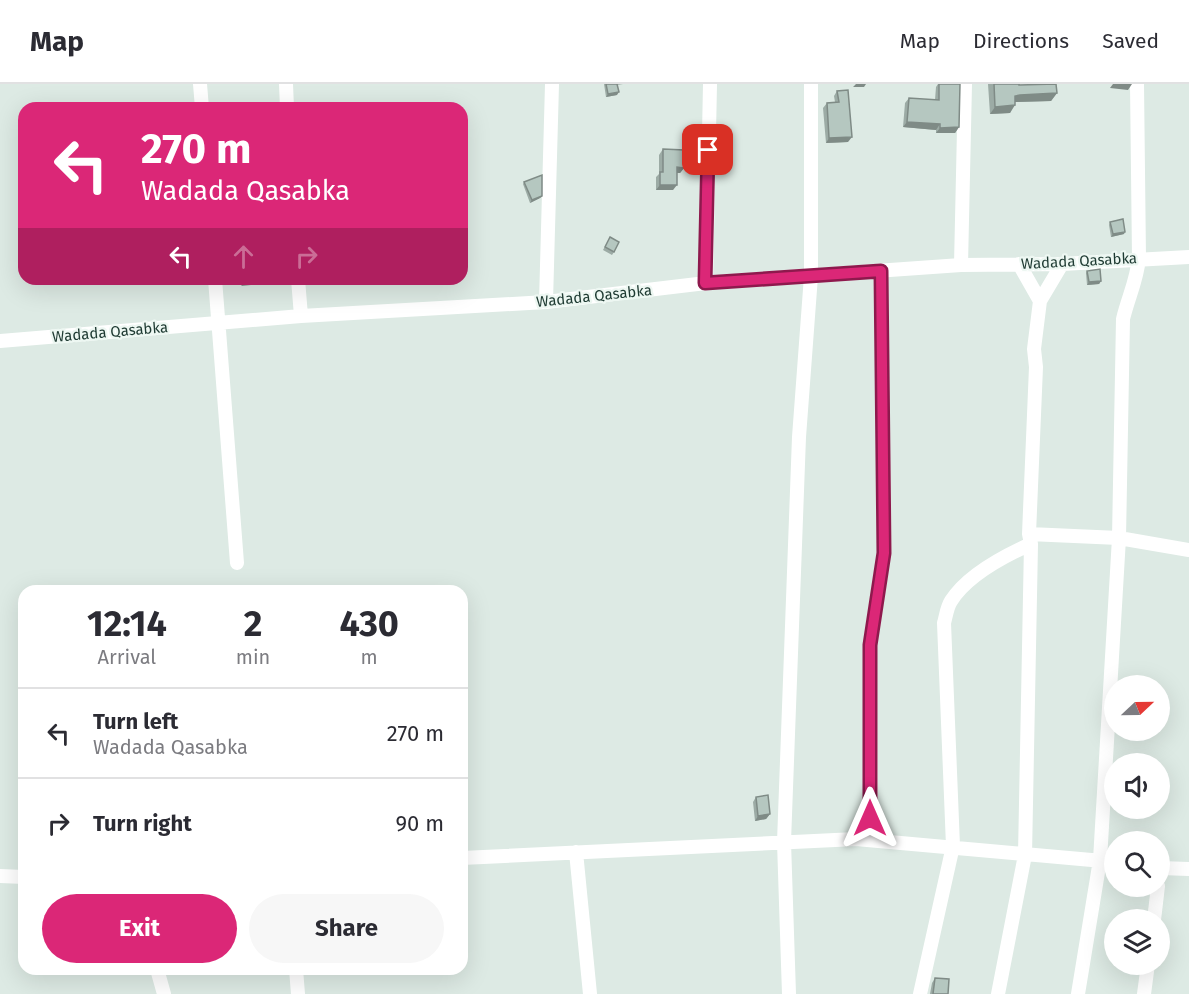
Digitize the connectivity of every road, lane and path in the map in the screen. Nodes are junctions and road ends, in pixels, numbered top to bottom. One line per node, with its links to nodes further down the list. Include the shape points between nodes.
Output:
1 (200, 84): 8 (street)
2 (286, 84): 9 (street)
3 (552, 84): 21 (street)
4 (710, 84): 17 (street)
5 (811, 84): 16 (street)
6 (965, 84): 14 (street)
7 (1137, 84): 11 (street)
8 (202, 102)
9 (287, 102)
10 (1189, 257): 11 (street, Wadada Qasabka)
11 (1138, 258): 13 (street, Wadada Qasabka); 25 (street, via 1137,275 1122,319)
12 (1019, 264): 13 (street, Wadada Qasabka); 14 (street, Wadada Qasabka); 20 (street)
13 (1062, 264): 20 (street)
14 (961, 265): 15 (street, Wadada Qasabka)
15 (881, 271): 16 (street, Wadada Qasabka); 29 (street, via 884,553 870,645)
16 (811, 276): 17 (street, Wadada Qasabka); 30 (street, via 799,438)
17 (705, 283): 21 (street, Wadada Qasabka)
18 (216, 285): 23 (street)
19 (298, 285): 22 (street)
20 (1040, 301): 26 (street, via 1034,349)
21 (546, 302): 22 (street, Wadada Qasabka)
22 (301, 316): 23 (street, Wadada Qasabka)
23 (219, 322): 24 (street, Wadada Qasabka); 28 (street)
24 (0, 341)
25 (1119, 538): 26 (street); 27 (street); 35 (street)
26 (1030, 539): 31 (street, via 962,588 950,602 944,623); 33 (street)
27 (1189, 550)
28 (237, 563)
29 (871, 840): 30 (street); 31 (street)
30 (784, 842): 32 (street); 47 (street)
31 (953, 846): 33 (street); 48 (street)
32 (576, 852): 34 (street); 46 (street)
33 (1025, 855): 35 (street); 49 (street)
34 (468, 858)
35 (1100, 860): 36 (street); 50 (street)
36 (1104, 861)
37 (1189, 869): 38 (street)
38 (1170, 870)
39 (0, 876): 40 (street)
40 (18, 877)
41 (159, 975): 44 (street)
42 (296, 975): 45 (street)
43 (1147, 975): 51 (street)
44 (164, 994)
45 (298, 994)
46 (590, 994)
47 (789, 994)
48 (920, 994)
49 (998, 994)
50 (1078, 994)
51 (1144, 994)

